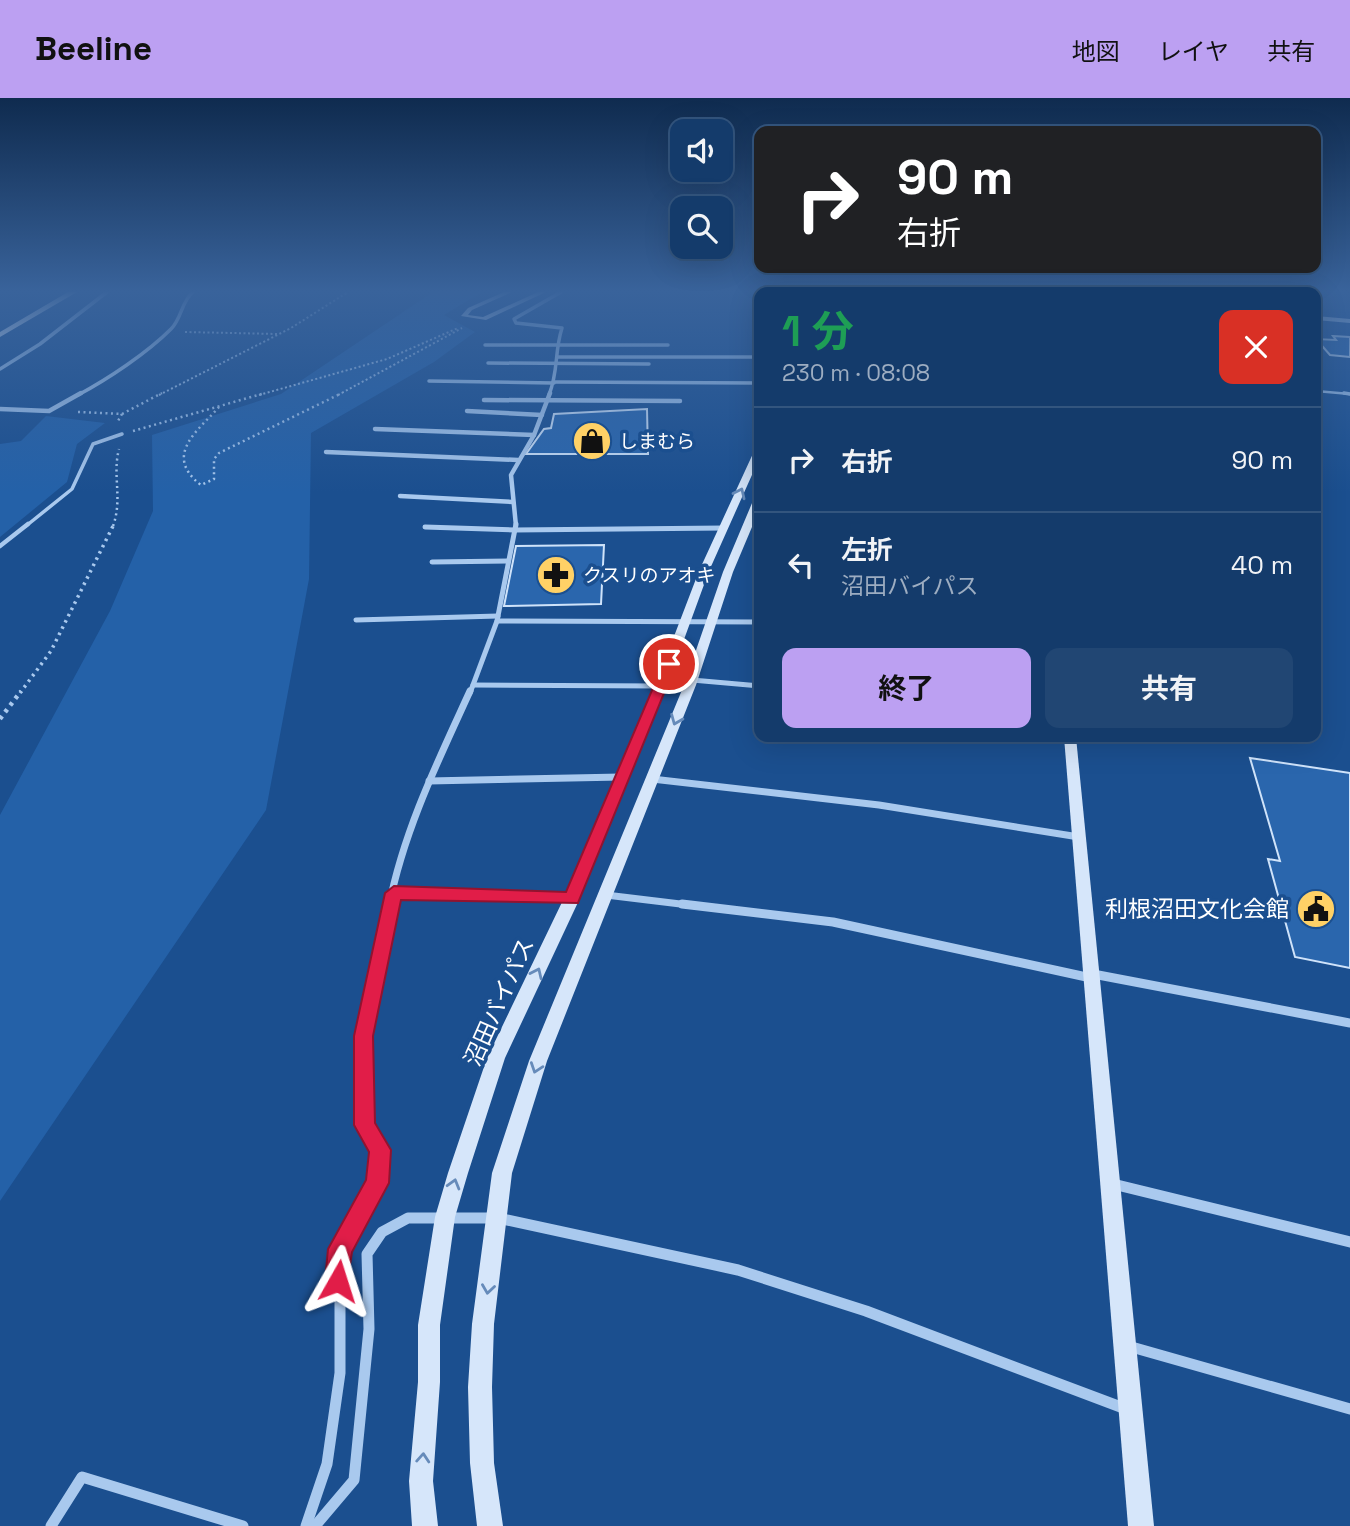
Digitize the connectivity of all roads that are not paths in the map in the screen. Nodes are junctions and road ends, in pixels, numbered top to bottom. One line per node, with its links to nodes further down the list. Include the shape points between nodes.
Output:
1 (17, 359): 7 (street)
2 (132, 359): 16 (street, via 97,385 49,411)
3 (677, 359): 4 (street)
4 (557, 361): 5 (street); 6 (street); 9 (street)
5 (488, 363)
6 (649, 364)
7 (0, 369)
8 (429, 381): 9 (street)
9 (554, 383): 10 (street); 15 (street)
10 (754, 383)
11 (1321, 391): 12 (lane)
12 (1350, 394)
13 (484, 400): 15 (street)
14 (680, 401): 15 (street)
15 (547, 402): 18 (street)
16 (0, 410)
17 (467, 411): 18 (street)
18 (542, 415): 21 (street)
19 (375, 429): 21 (street)
20 (122, 434): 31 (lane, via 93,444 72,489)
21 (534, 435): 23 (street)
22 (326, 452): 23 (street)
23 (518, 460): 26 (street, via 511,475)
24 (754, 460): 29 (street, 沼田バイパス, one-way to 24)
25 (400, 496): 26 (street)
26 (513, 502): 30 (street)
27 (754, 512): 37 (street)
28 (425, 527): 30 (street)
29 (724, 528): 30 (street); 36 (street, 沼田バイパス)
30 (514, 530): 32 (street)
31 (0, 546)
32 (508, 561): 33 (street); 34 (street)
33 (432, 562)
34 (498, 618): 35 (street); 36 (street); 40 (street)
35 (356, 620)
36 (685, 622): 37 (street); 42 (street, 沼田バイパス)
37 (712, 622): 38 (street); 39 (street)
38 (754, 622)
39 (692, 680): 41 (street); 45 (street, one-way to 45)
40 (473, 685): 42 (street); 46 (street)
41 (754, 685)
42 (661, 686): 44 (street, 沼田バイパス)
43 (1070, 742): 47 (street)
44 (621, 777): 46 (street); 50 (street, 沼田バイパス)
45 (652, 779): 47 (street, via 879,805); 49 (street)
46 (429, 781): 48 (street, via 398,862)
47 (1079, 837): 51 (street)
48 (394, 893): 50 (street); 62 (street, via 363,1036 365,1125 380,1150 377,1183 340,1249 340,1373 327,1464)
49 (606, 895): 51 (street, via 833,922); 55 (street, one-way to 55, via 538,1061 502,1172)
50 (572, 898): 54 (street, 沼田バイパス, one-way to 50, via 496,1058)
51 (1092, 976): 52 (street); 53 (street)
52 (1350, 1023)
53 (1110, 1184): 56 (street); 57 (street)
54 (445, 1217): 55 (street); 63 (street, via 408,1218 383,1232 367,1254 369,1329 354,1480); 64 (street, 沼田バイパス, one-way to 54, via 421,1480 429,1325)
55 (498, 1218): 59 (street, via 738,1270 866,1311); 65 (street, one-way to 65, via 483,1324 480,1387)
56 (1350, 1242)
57 (1126, 1346): 58 (street); 59 (street)
58 (1350, 1409)
59 (1132, 1411): 66 (street)
60 (51, 1526): 61 (street, via 82,1477)
61 (243, 1526)
62 (306, 1526)
63 (315, 1526)
64 (425, 1526)
65 (490, 1526)
66 (1141, 1526)

